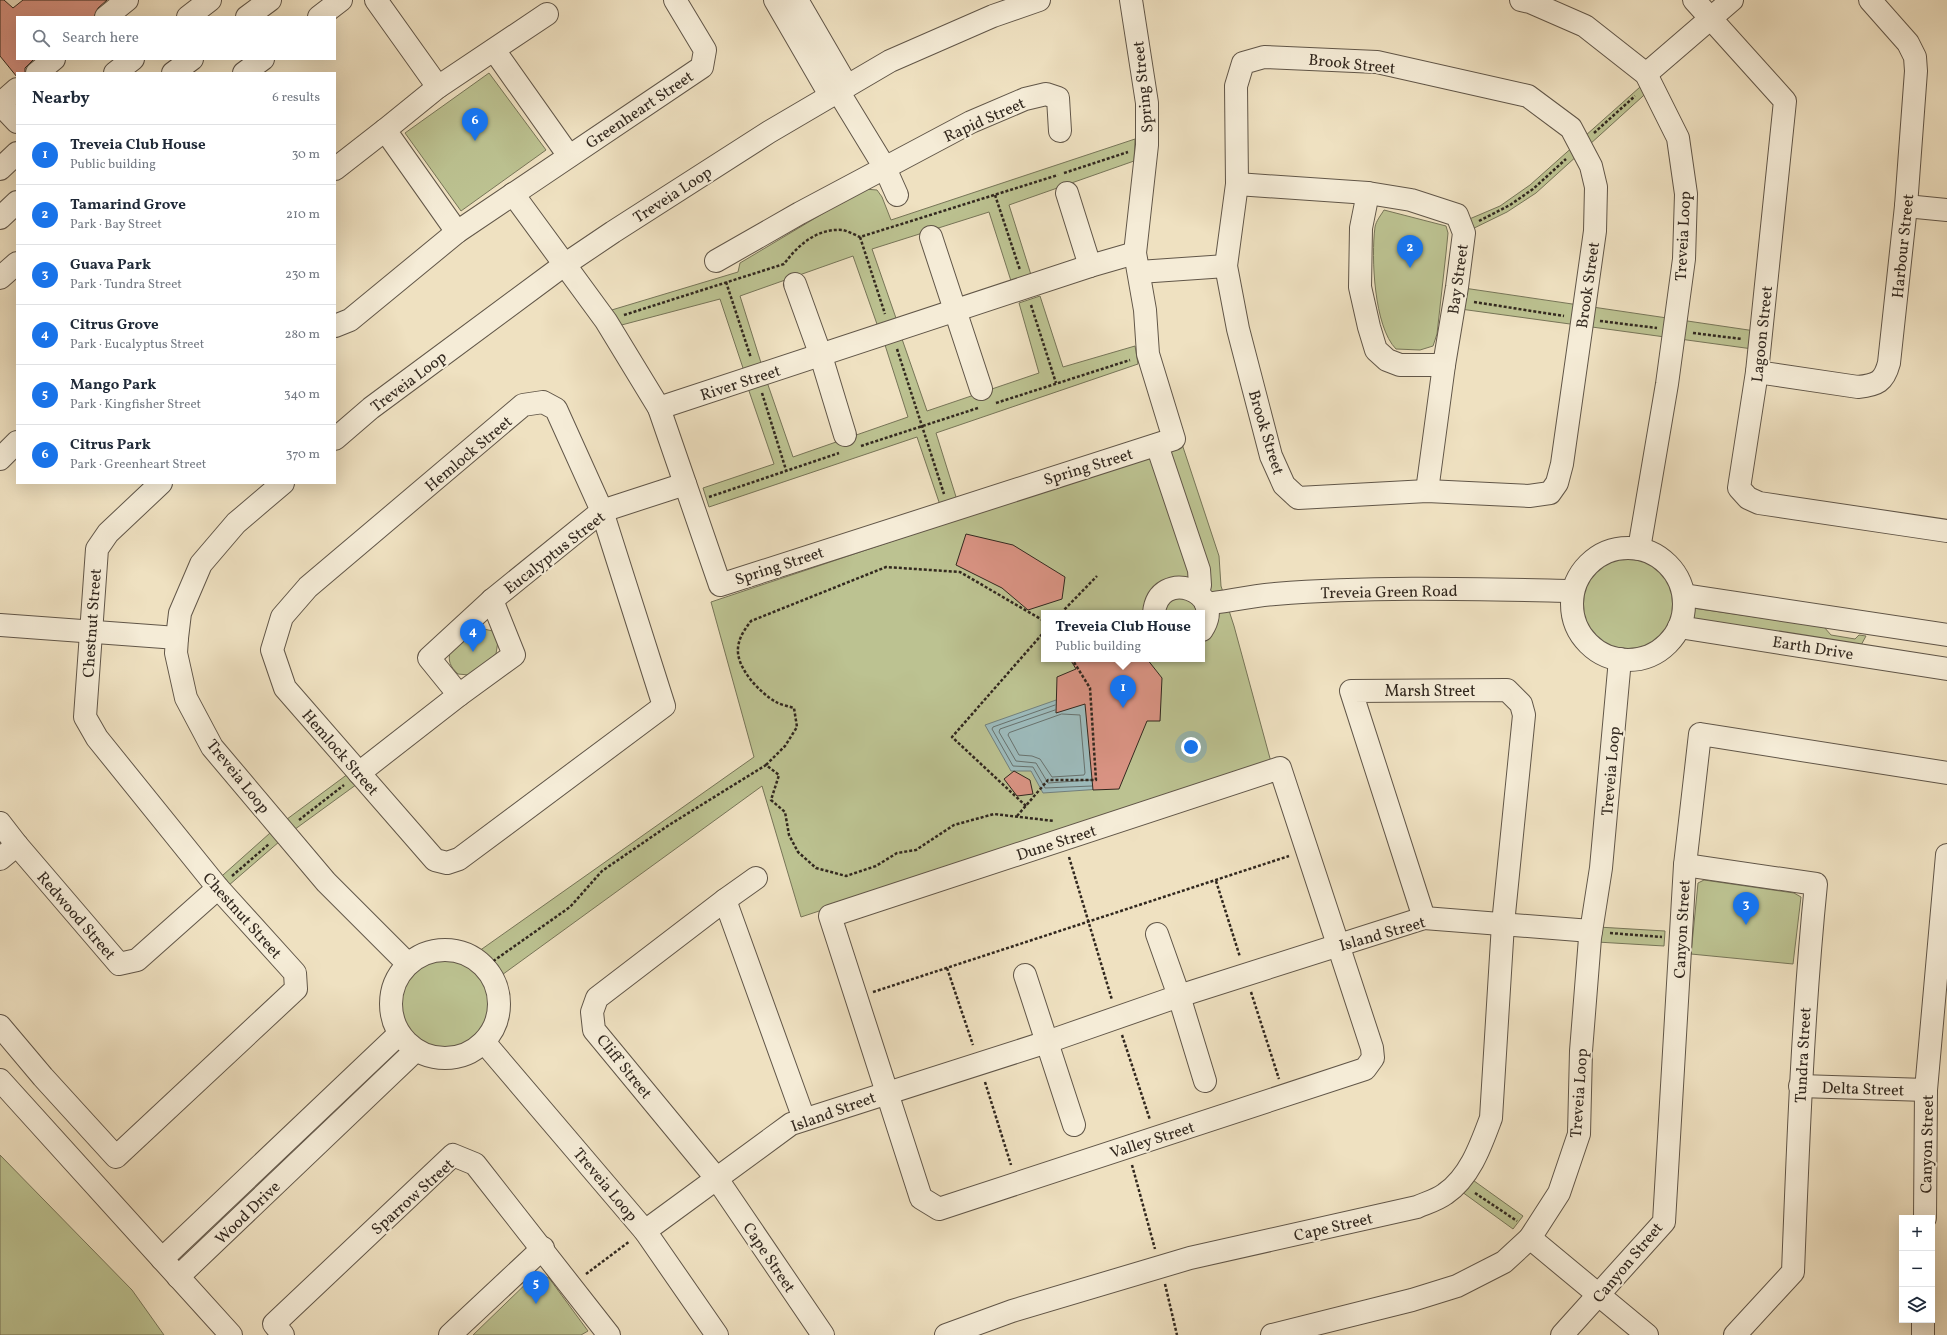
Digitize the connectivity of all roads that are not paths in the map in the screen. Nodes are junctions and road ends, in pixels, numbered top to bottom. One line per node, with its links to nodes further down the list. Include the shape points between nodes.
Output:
1 (127, 0): 16 (street)
2 (210, 0): 17 (street)
3 (270, 0): 18 (street)
4 (341, 0): 19 (street)
5 (376, 0): 31 (street)
6 (675, 0): 38 (street, Greenheart Street, via 704,50 702,67)
7 (775, 0): 32 (street)
8 (797, 0): 32 (street)
9 (1040, 0): 32 (street, Treveia Loop, via 993,16 890,61)
10 (1131, 0): 54 (street, Spring Street, via 1147,103 1147,145)
11 (1521, 0): 30 (street, Treveia Loop, via 1585,26)
12 (1694, 0): 20 (street, Lagoon Street)
13 (1732, 0): 20 (street)
14 (1870, 0): 48 (street, Harbour Street, via 1908,43 1916,57)
15 (547, 14): 21 (street)
16 (107, 16)
17 (189, 16)
18 (248, 16)
19 (320, 16)
20 (1710, 18): 30 (street); 65 (street, Lagoon Street, via 1785,101)
21 (494, 50): 31 (street); 38 (street)
22 (53, 60): 26 (street)
23 (133, 60): 27 (street)
24 (191, 60): 28 (street)
25 (262, 60): 29 (street)
26 (38, 72)
27 (116, 72)
28 (174, 72)
29 (245, 72)
30 (1648, 78): 79 (street, Treveia Loop, via 1678,138 1686,194 1684,259 1667,384)
31 (438, 87): 35 (street)
32 (838, 91): 40 (street); 56 (street, Treveia Loop, via 756,140)
33 (8, 94): 34 (street)
34 (16, 119)
35 (385, 130): 39 (street); 51 (street)
36 (1060, 131): 40 (street, Rapid Street, via 1058,98 1046,94 1025,99 971,122)
37 (16, 154): 41 (street)
38 (569, 156): 45 (street, Greenheart Street)
39 (336, 168)
40 (885, 168): 46 (street); 53 (street, Rapid Street)
41 (0, 169)
42 (1237, 184): 44 (street, Bay Street); 58 (street, Brook Street); 75 (street, Brook Street, via 1236,86 1243,63 1264,57 1377,62 1528,96 1571,128 1591,166 1596,187 1595,232 1562,464 1557,483 1550,493 1529,496)
43 (1067, 193): 57 (street)
44 (1368, 193): 64 (street, via 1361,228 1360,288 1376,350 1387,360 1400,364); 64 (street, Bay Street, via 1411,200 1457,215 1464,233)
45 (513, 194): 51 (street, Greenheart Street); 56 (street)
46 (897, 195)
47 (16, 203): 50 (street)
48 (1906, 206): 49 (street); 65 (street, Harbour Street, via 1889,363 1887,373 1881,380 1872,386 1858,387)
49 (1947, 210)
50 (0, 218)
51 (457, 232): 62 (street, Greenheart Street, via 350,320)
52 (931, 237): 61 (street)
53 (716, 261)
54 (1137, 263): 57 (street, River Street); 58 (street); 71 (street, Spring Street, via 1148,354 1174,439)
55 (16, 264): 59 (street)
56 (564, 265): 67 (street, Spring Street, via 606,321); 68 (street, Treveia Loop, via 371,408)
57 (1090, 266): 61 (street, River Street)
58 (1226, 266): 75 (street, Brook Street, via 1240,336 1271,456 1284,485 1298,498)
59 (0, 278)
60 (795, 284): 63 (street)
61 (955, 312): 63 (street, River Street); 66 (street)
62 (336, 326)
63 (821, 356): 67 (street, River Street); 70 (street)
64 (1444, 365): 75 (street, Bay Street)
65 (1757, 372): 78 (street, Lagoon Street, via 1739,488 1748,498 1759,503)
66 (984, 400)
67 (659, 408): 76 (street, Spring Street)
68 (336, 438)
69 (16, 443): 72 (street)
70 (850, 444)
71 (1160, 452): 76 (street, Spring Street, via 949,510 720,584); 85 (street, via 1197,563)
72 (0, 459)
73 (160, 484): 89 (street, Chestnut Street, via 108,533 97,549)
74 (282, 484): 91 (street, Treveia Loop, via 236,524 202,564 180,613)
75 (1427, 491)
76 (688, 493): 77 (street, Eucalyptus Street)
77 (602, 511): 82 (street, Eucalyptus Street); 95 (street, Hemlock Street, via 664,706 459,859 447,863 435,860); 95 (street, Hemlock Street, via 556,409 543,402 523,405 308,587 282,617 272,650 285,688)
78 (1947, 531)
79 (1638, 549): 80 (street, via 1655,554 1668,565 1678,579); 81 (street, via 1621,548 1590,562 1579,575)
80 (1684, 595): 88 (street, via 1684,612); 90 (street, Earth Drive)
81 (1572, 597): 86 (street, Treveia Green Road, via 1471,589 1361,590 1275,594); 92 (street, via 1574,619 1580,634 1604,655)
82 (492, 600): 94 (street, Eucalyptus Street, via 514,655); 94 (street, Eucalyptus Street, via 429,658)
83 (1155, 610): 84 (street, Treveia Green Road, via 1158,599 1164,592 1181,587)
84 (1202, 610)
85 (1203, 610)
86 (1205, 611)
87 (0, 625): 89 (street)
88 (1679, 627): 92 (street, via 1669,642 1655,653 1638,659); 93 (street, Earth Drive)
89 (91, 631): 91 (street); 103 (street, Chestnut Street, via 84,717 97,738)
90 (1947, 635)
91 (177, 638): 110 (street, Treveia Loop, via 176,653 186,698 212,747 326,882)
92 (1620, 659): 107 (street, Treveia Loop, via 1601,868)
93 (1947, 670)
94 (459, 695): 95 (street, Eucalyptus Street)
95 (359, 773)
96 (1947, 773): 101 (street, Canyon Street, via 1700,734)
97 (0, 823): 98 (street, Redwood Street)
98 (17, 845): 100 (street); 103 (street, Redwood Street, via 119,964 137,960)
99 (1947, 855): 121 (street, Canyon Street)
100 (0, 859)
101 (1685, 865): 120 (street, Tundra Street, via 1816,884); 134 (street, Canyon Street, via 1664,1222)
102 (756, 878): 104 (street, Cliff Street)
103 (218, 888): 113 (street, Chestnut Street, via 295,973 296,989 116,1156 43,1078)
104 (725, 900): 123 (street); 127 (street, Cliff Street, via 597,998 592,1012 594,1030)
105 (1424, 918): 106 (street, Island Street); 106 (street, Marsh Street, via 1351,691 1507,690 1520,704 1524,715); 109 (street, Island Street)
106 (1503, 924): 107 (street, Island Street); 142 (street, Cape Street, via 1491,1118 1480,1146 1464,1175 1445,1194 1417,1207 1160,1266 1012,1311)
107 (1591, 931): 130 (street, Treveia Loop, via 1581,1051 1579,1134 1559,1193)
108 (1157, 934): 112 (street)
109 (1338, 946): 112 (street, Island Street); 122 (street, Valley Street, via 1372,1048 1373,1058 1366,1069 939,1209 921,1198); 122 (street, Dune Street, via 1280,768 1273,770 830,916)
110 (408, 964): 114 (street, via 399,973 390,997 390,1010); 115 (street, via 422,954 438,950 455,951 471,956 485,967 494,980 499,996 499,1012 494,1028)
111 (1025, 975): 116 (street)
112 (1179, 996): 116 (street, Island Street); 119 (street)
113 (0, 1026)
114 (399, 1034): 117 (street); 125 (street, Wood Drive)
115 (484, 1042): 117 (street, via 469,1052 452,1058 433,1057); 129 (street, Treveia Loop)
116 (1047, 1042): 122 (street, Island Street); 124 (street)
117 (416, 1050): 126 (street, Wood Drive)
118 (0, 1080): 132 (street)
119 (1205, 1081)
120 (1800, 1086): 121 (street, Delta Street); 146 (street, Tundra Street, via 1793,1272)
121 (1926, 1090): 128 (street, Canyon Street)
122 (886, 1092): 123 (street, Island Street)
123 (804, 1119): 127 (street, Island Street, via 791,1124)
124 (1074, 1125)
125 (298, 1130): 126 (street); 132 (street, Wood Drive)
126 (316, 1146): 133 (street, Wood Drive)
127 (717, 1179): 129 (street, Island Street); 141 (street, Cape Street)
128 (1924, 1215)
129 (645, 1230): 140 (street, Treveia Loop)
130 (1532, 1235): 134 (street); 143 (street, Treveia Loop, via 1504,1262 1457,1286 1412,1300)
131 (543, 1248): 137 (street, Sparrow Street, via 475,1164 453,1155 274,1324); 138 (street); 139 (street, Sparrow Street)
132 (162, 1259): 133 (street)
133 (178, 1277): 136 (street)
134 (1600, 1295): 144 (street, Canyon Street); 145 (street)
135 (1923, 1323): 147 (street)
136 (231, 1335)
137 (283, 1335)
138 (450, 1335)
139 (609, 1335)
140 (717, 1335)
141 (823, 1335)
142 (946, 1335)
143 (1272, 1335)
144 (1562, 1335)
145 (1647, 1335)
146 (1736, 1335)
147 (1923, 1335)

